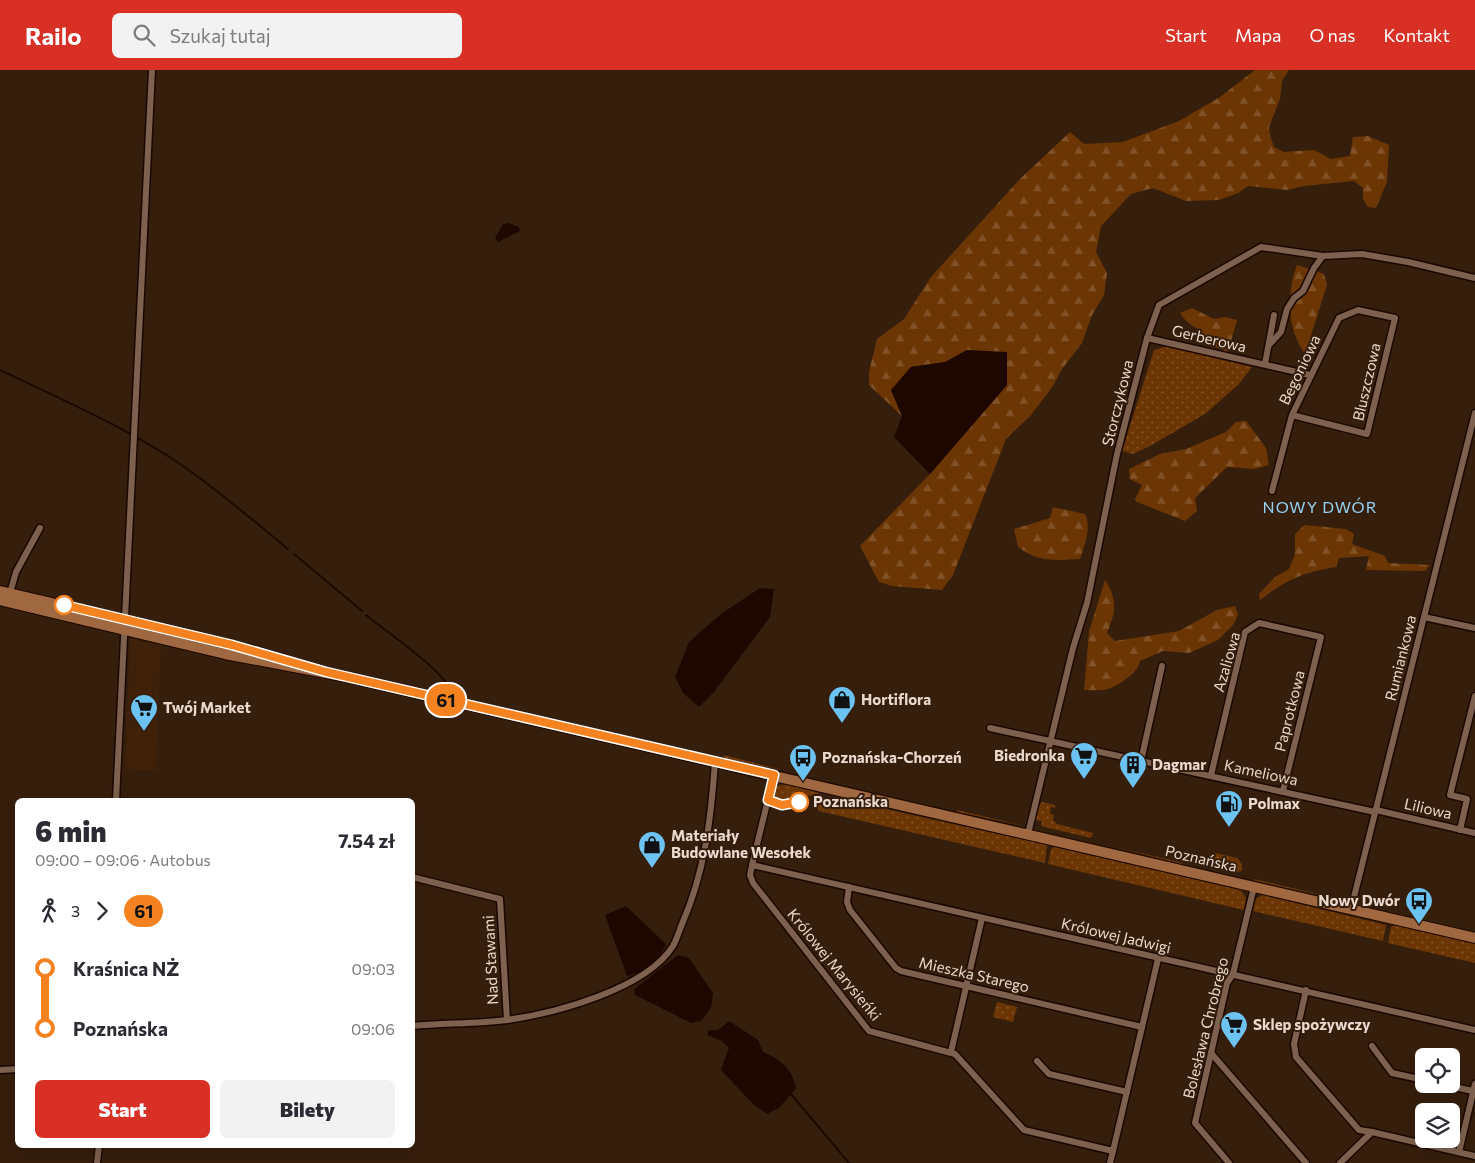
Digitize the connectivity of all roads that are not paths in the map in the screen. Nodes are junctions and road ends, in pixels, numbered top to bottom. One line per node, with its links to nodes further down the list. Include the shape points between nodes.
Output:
1 (152, 70): 18 (street)
2 (1323, 256): 3 (street, Storczykowa, via 1362,254); 6 (street, Storczykowa, via 1261,247 1159,305); 7 (street, via 1303,291 1287,309 1281,332)
3 (1475, 278)
4 (1274, 316): 7 (street, Gerberowa)
5 (1395, 318): 9 (street, Begoniowa, via 1358,310 1339,318); 11 (street, Bluszczowa, via 1367,434)
6 (1147, 338): 8 (street, Gerberowa); 24 (street, Storczykowa)
7 (1269, 345): 8 (street, Gerberowa)
8 (1266, 364): 9 (street, Gerberowa)
9 (1310, 375): 11 (street, Begoniowa)
10 (1475, 413): 12 (street, Rumiankowa)
11 (1292, 415): 13 (street, Begoniowa)
12 (1474, 424): 17 (street, Rumiankowa)
13 (1272, 491)
14 (40, 528): 15 (street)
15 (5, 592): 18 (main road)
16 (0, 600): 18 (main road)
17 (1424, 616): 19 (street); 31 (street, Rumiankowa)
18 (124, 624): 26 (main road, Poznańska, via 232,645 302,666); 30 (street)
19 (1475, 628)
20 (1321, 637): 28 (street, Azaliowa, via 1259,623 1245,632); 29 (street, Paprotkowa)
21 (1162, 666): 25 (street)
22 (1475, 696): 32 (street, via 1450,794 1467,799)
23 (990, 728): 24 (street, Kameliowa)
24 (1052, 741): 25 (street, Kameliowa); 34 (street, Storczykowa)
25 (1141, 761): 28 (street, Kameliowa)
26 (715, 762): 27 (main road, Poznańska); 46 (street, via 711,823 689,908 674,945 651,970 629,983 570,1006)
27 (774, 775): 34 (main road, Poznańska); 35 (street)
28 (1211, 775): 29 (street, Kameliowa)
29 (1283, 791): 31 (street, Kameliowa)
30 (116, 798)
31 (1375, 811): 32 (street, Liliowa); 39 (street, Rumiankowa)
32 (1460, 830): 33 (street, Liliowa)
33 (1475, 833)
34 (1028, 834): 38 (main road, Poznańska)
35 (752, 865): 37 (street, Królowej Jadwigi); 51 (street, Królowej Marysieńki, via 750,875 753,883 869,1031)
36 (415, 878): 46 (street, Nad Stawami, via 500,899)
37 (849, 887): 40 (street, Królowej Jadwigi); 44 (street, Mieszka Starego, via 847,902 850,910 896,968)
38 (1254, 887): 39 (main road, Poznańska); 43 (street, Bolesława Chrobrego)
39 (1351, 909): 41 (main road, Poznańska)
40 (982, 918): 42 (street, Królowej Jadwigi); 44 (street)
41 (1475, 938)
42 (1158, 959): 43 (street, Królowej Jadwigi); 48 (street)
43 (1233, 974): 45 (street, Królowej Jadwigi); 52 (street, Bolesława Chrobrego, via 1227,983)
44 (967, 986): 48 (street, Mieszka Starego); 51 (street)
45 (1306, 990): 49 (street, Królowej Jadwigi); 61 (street, via 1294,1044 1296,1057 1359,1130)
46 (507, 1020): 47 (street)
47 (415, 1026)
48 (1142, 1027): 60 (street)
49 (1475, 1030)
50 (1372, 1046): 56 (street, via 1392,1073)
51 (951, 1052): 63 (street, Królowej Marysieńki, via 1024,1130)
52 (1211, 1053): 68 (street, Bolesława Chrobrego, via 1195,1122); 69 (street)
53 (1037, 1061): 60 (street, via 1049,1074)
54 (15, 1069): 55 (street)
55 (0, 1070)
56 (1415, 1078)
57 (1475, 1084): 59 (street)
58 (1460, 1088): 59 (street)
59 (1473, 1091): 64 (street)
60 (1127, 1092): 63 (street)
61 (1372, 1132): 64 (street); 70 (street)
62 (99, 1148): 66 (street)
63 (1113, 1151): 67 (street)
64 (1459, 1152): 65 (street)
65 (1475, 1156)
66 (97, 1163)
67 (1110, 1163)
68 (1229, 1163)
69 (1306, 1163)
70 (1340, 1163)

